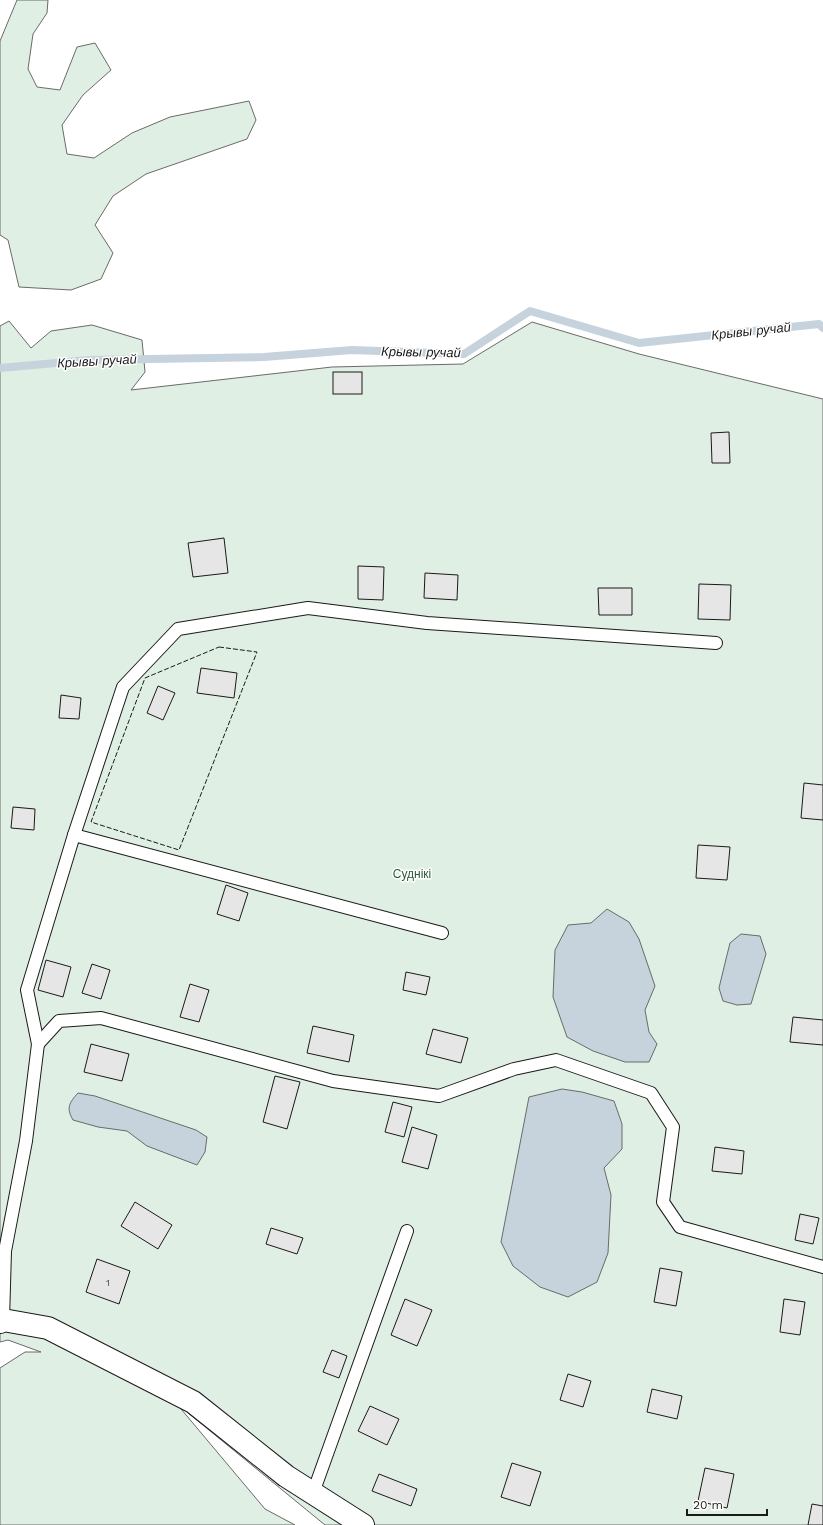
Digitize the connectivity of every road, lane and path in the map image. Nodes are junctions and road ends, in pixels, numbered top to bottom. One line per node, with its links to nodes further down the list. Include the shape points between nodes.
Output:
1 (716, 643): 2 (lane, via 427,623 308,608 178,629 123,687)
2 (74, 835): 3 (lane); 4 (lane, via 27,990)
3 (442, 933)
4 (38, 1044): 6 (lane, via 59,1021 101,1018 333,1081 439,1096 514,1069 556,1060 651,1093 673,1127 663,1202 680,1227); 7 (lane, via 26,1141 5,1251)
5 (407, 1231): 8 (lane)
6 (823, 1267)
7 (1, 1321): 8 (street, via 48,1328 193,1402 286,1476)
8 (313, 1493): 9 (street)
9 (363, 1525)

